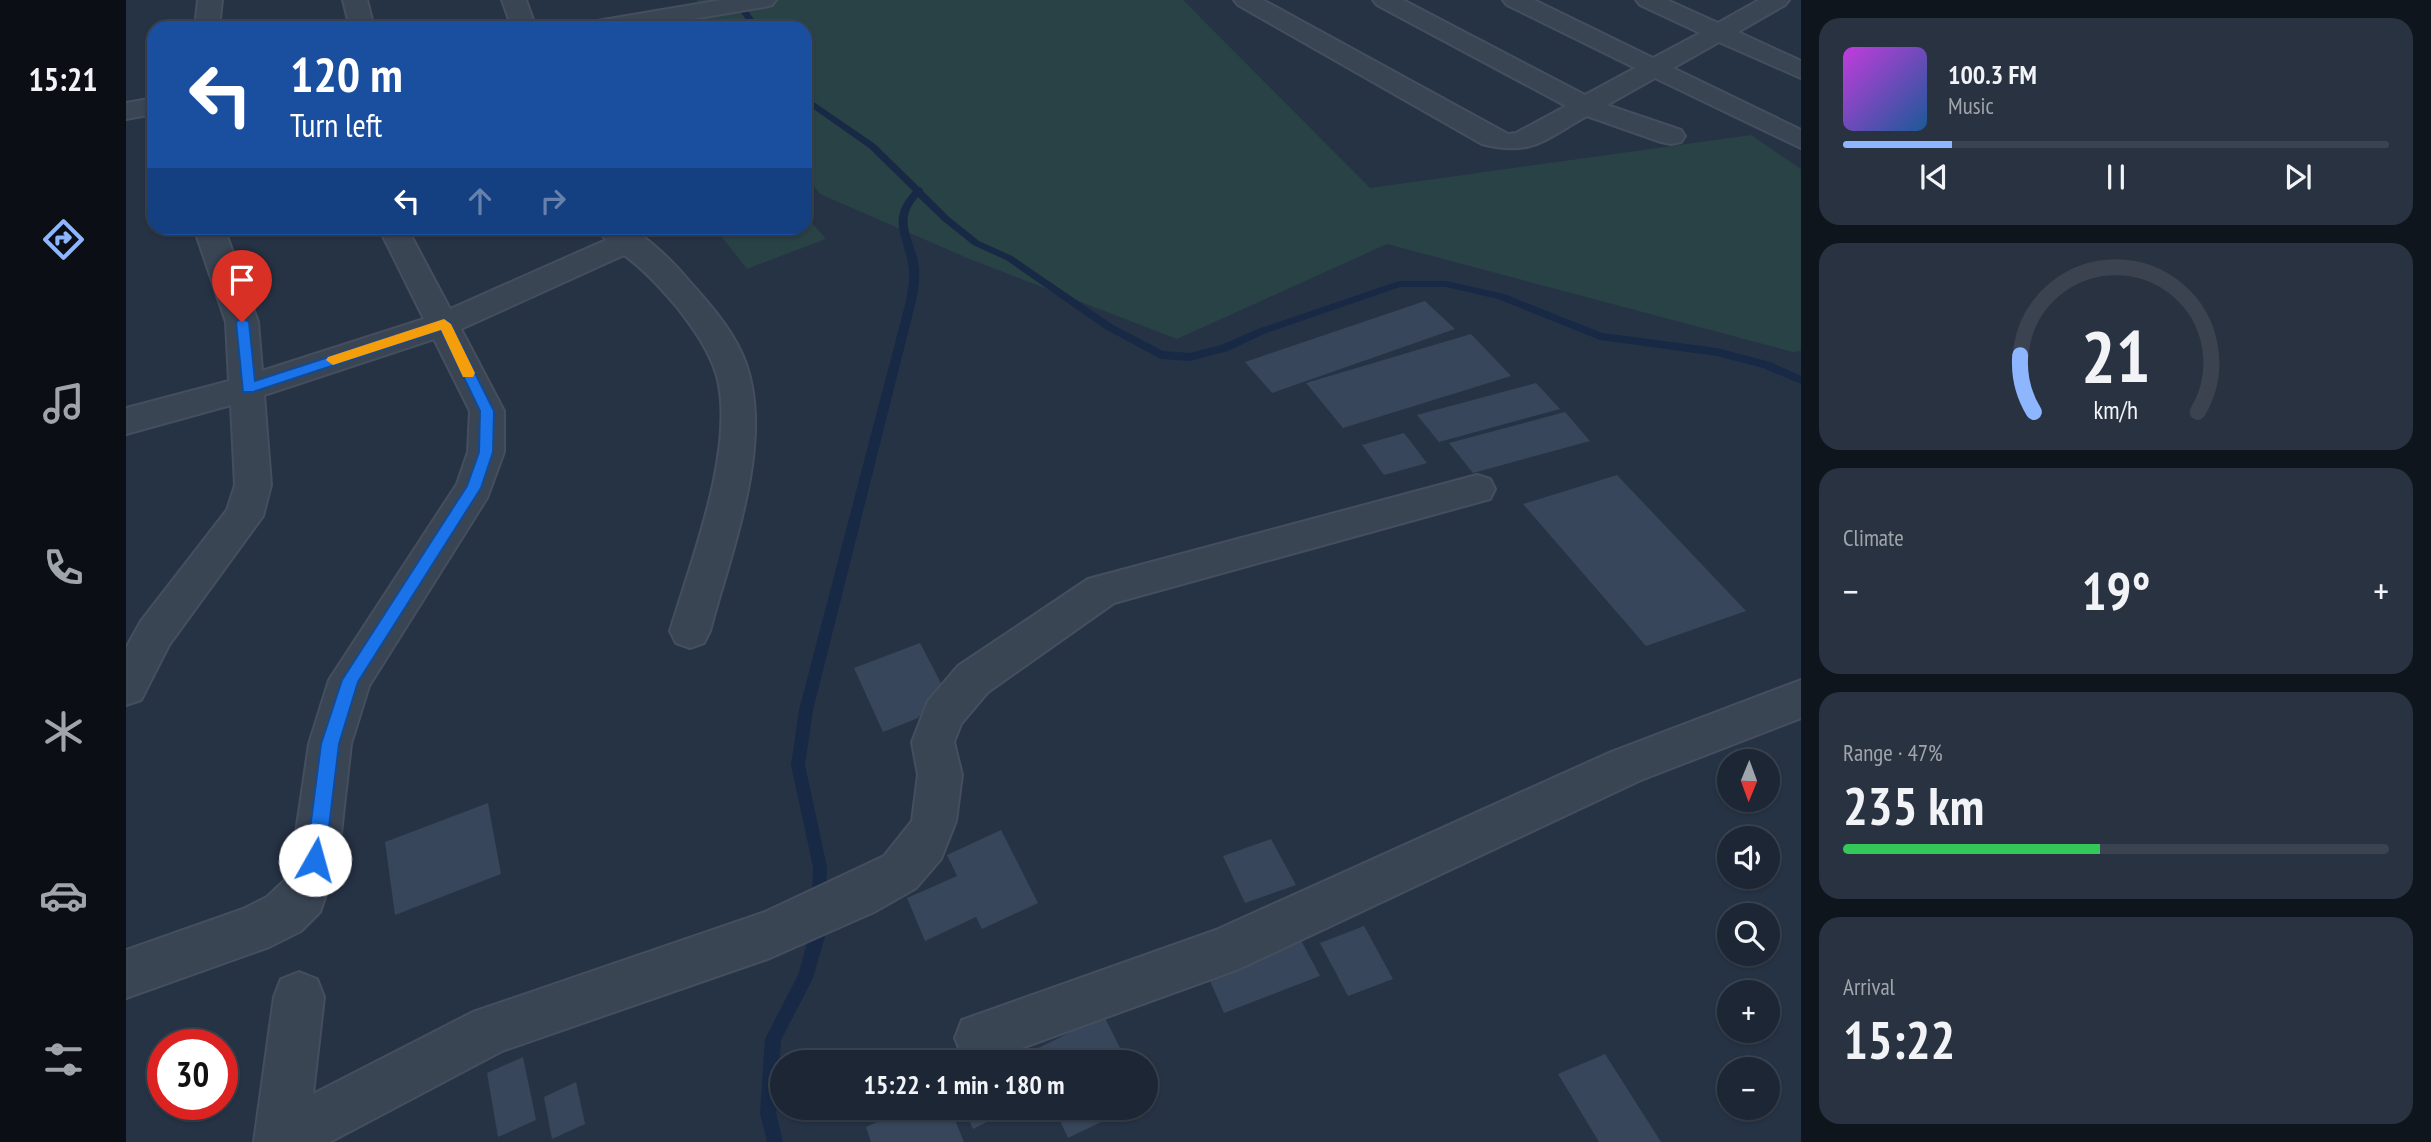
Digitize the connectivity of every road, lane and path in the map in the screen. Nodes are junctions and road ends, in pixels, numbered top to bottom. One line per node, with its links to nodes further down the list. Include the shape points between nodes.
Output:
1 (210, 0): 13 (street)
2 (355, 0): 14 (street)
3 (514, 0): 15 (street)
4 (764, 0): 12 (street, via 715,9)
5 (1246, 0): 21 (street, via 1492,138 1522,141)
6 (1385, 0): 21 (street)
7 (1515, 0): 18 (street)
8 (1648, 0): 17 (street)
9 (1777, 0): 17 (street)
10 (1790, 0): 11 (street)
11 (1801, 5)
12 (676, 6): 16 (street)
13 (208, 21)
14 (360, 21)
15 (522, 21)
16 (622, 21)
17 (1719, 32): 18 (street); 19 (street)
18 (1653, 69): 21 (street); 24 (street)
19 (1801, 70)
20 (147, 107): 22 (street)
21 (1588, 107): 23 (street)
22 (126, 111)
23 (1671, 136)
24 (1801, 140)
25 (211, 235): 29 (street, via 242,322)
26 (397, 235): 28 (street)
27 (618, 235): 28 (street); 32 (street, via 658,266 712,331 738,396 735,468)
28 (444, 324): 29 (street); 35 (street, via 487,411 486,452 474,488 350,680 330,744 315,860 303,895 284,914 252,930)
29 (248, 388): 30 (street); 33 (street, via 253,485 244,516 155,633)
30 (126, 421)
31 (1477, 489): 38 (street, via 1102,590 973,679 943,714 933,742 940,775 934,821 925,843 900,872 770,934 491,1030)
32 (690, 631)
33 (126, 687)
34 (1801, 699): 37 (street, via 1626,766 1222,952)
35 (126, 974)
36 (299, 997): 38 (street)
37 (980, 1038)
38 (281, 1140)

